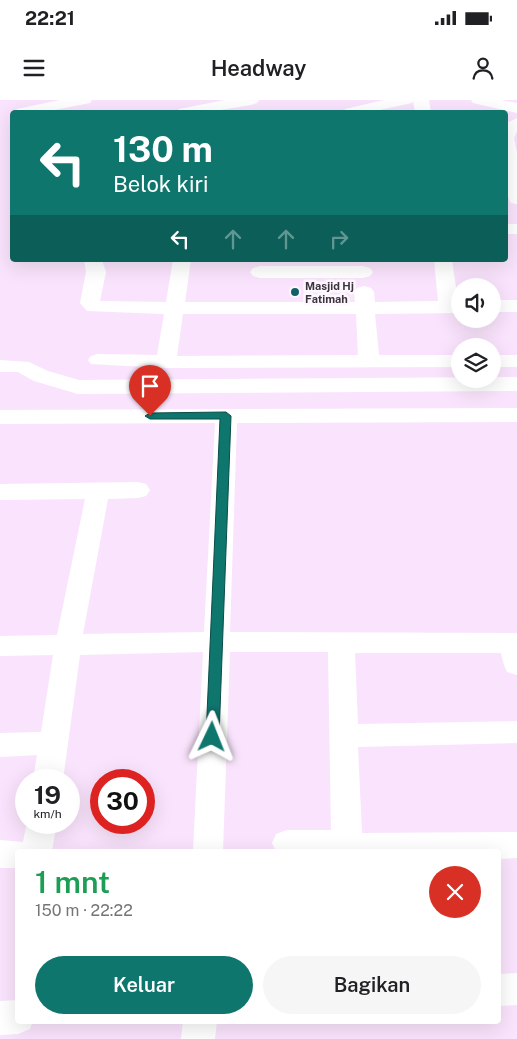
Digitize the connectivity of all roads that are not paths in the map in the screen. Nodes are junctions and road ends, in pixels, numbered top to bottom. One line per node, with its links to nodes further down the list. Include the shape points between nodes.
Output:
1 (84, 100): 7 (street)
2 (251, 100): 5 (street)
3 (399, 100): 8 (street)
4 (479, 100): 6 (street)
5 (199, 107)
6 (517, 108)
7 (32, 110)
8 (359, 110)
9 (517, 123): 10 (street)
10 (508, 132)
11 (508, 149): 12 (street)
12 (517, 199)
13 (94, 262): 22 (street, via 96,272 90,305)
14 (182, 262): 22 (street)
15 (443, 262): 18 (street)
16 (260, 266): 17 (street); 24 (street)
17 (363, 266): 23 (street)
18 (451, 295)
19 (501, 306): 20 (street)
20 (517, 306)
21 (451, 307): 23 (street)
22 (173, 308): 24 (street); 29 (street)
23 (365, 308): 24 (street); 30 (street)
24 (258, 310)
25 (98, 360): 29 (street)
26 (451, 361): 30 (street)
27 (501, 361): 28 (street)
28 (517, 361)
29 (166, 362): 30 (street)
30 (369, 362)
31 (0, 366): 32 (street, via 22,366 78,387)
32 (517, 384)
33 (517, 415): 35 (street)
34 (0, 416): 35 (street)
35 (226, 416): 39 (street)
36 (138, 490): 38 (street)
37 (0, 492): 38 (street)
38 (98, 492): 41 (street)
39 (216, 642): 40 (street); 41 (street); 54 (street)
40 (341, 642): 43 (street); 45 (street)
41 (68, 644): 42 (street); 46 (street)
42 (0, 646)
43 (516, 650)
44 (517, 732): 45 (street)
45 (343, 736): 51 (street)
46 (54, 743): 47 (street); 48 (street)
47 (0, 745)
48 (50, 769)
49 (40, 834): 53 (street)
50 (287, 843): 51 (street)
51 (347, 843): 52 (street, via 352,846)
52 (517, 845)
53 (37, 849)
54 (208, 849)
55 (0, 854): 56 (street)
56 (15, 854)
57 (517, 989): 58 (street)
58 (501, 990)
59 (15, 1017): 60 (street)
60 (0, 1018)
61 (200, 1024): 62 (street)
62 (198, 1039)

